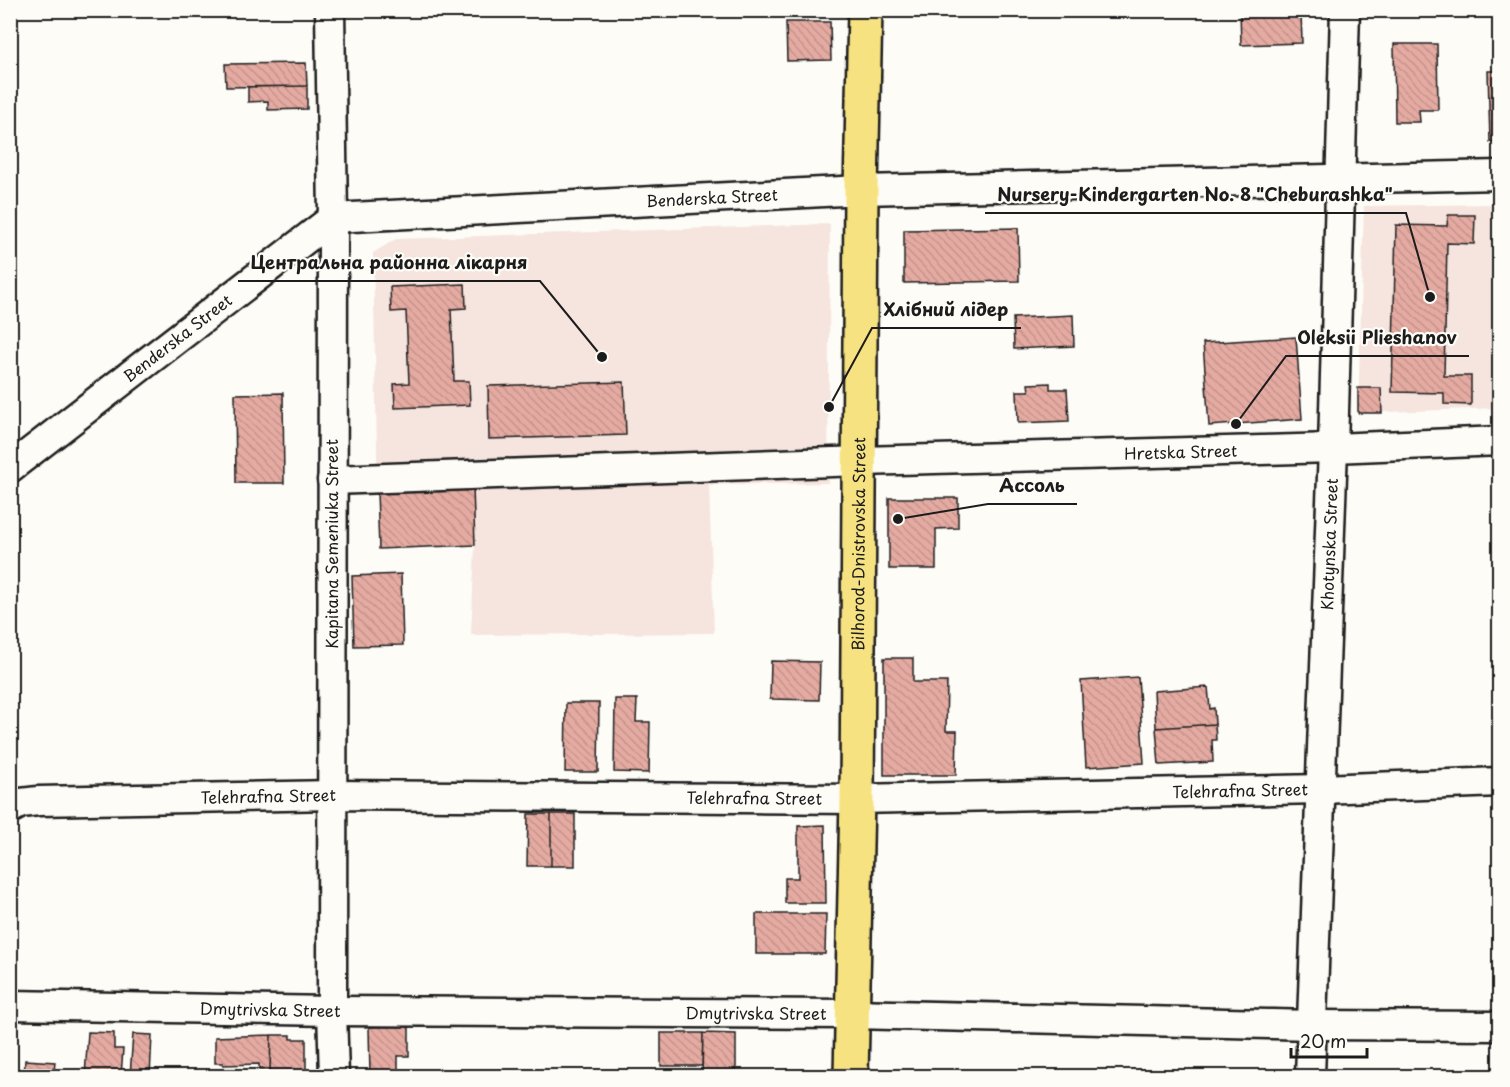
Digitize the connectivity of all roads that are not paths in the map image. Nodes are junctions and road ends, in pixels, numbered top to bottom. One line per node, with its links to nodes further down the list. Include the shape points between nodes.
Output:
1 (330, 10): 7 (street, Kapitana Semeniuka Street)
2 (865, 10): 6 (main road, Bilhorod-Dnistrovska Street)
3 (1345, 10): 5 (street, Khotynska Street)
4 (1500, 176): 5 (street, Benderska Street)
5 (1341, 178): 6 (street, Benderska Street); 9 (street, Khotynska Street)
6 (861, 190): 7 (street, Benderska Street); 10 (main road, Bilhorod-Dnistrovska Street)
7 (333, 218): 11 (street, Benderska Street); 12 (street, Kapitana Semeniuka Street)
8 (1500, 441): 9 (street, Hretska Street)
9 (1333, 448): 10 (street, Hretska Street); 14 (street, Khotynska Street)
10 (861, 460): 12 (street, Hretska Street); 16 (main road, Bilhorod-Dnistrovska Street)
11 (10, 468)
12 (332, 480): 15 (street, Kapitana Semeniuka Street)
13 (1500, 782): 14 (street, Telehrafna Street)
14 (1321, 789): 16 (street, Telehrafna Street); 21 (street, Khotynska Street)
15 (333, 795): 16 (street, Telehrafna Street); 17 (street, Telehrafna Street, via 38,801); 19 (street, Kapitana Semeniuka Street)
16 (857, 799): 20 (main road, Bilhorod-Dnistrovska Street)
17 (10, 809)
18 (10, 1005): 19 (street, Dmytrivska Street)
19 (332, 1011): 20 (street, Dmytrivska Street); 23 (street, Kapitana Semeniuka Street)
20 (852, 1014): 21 (street, Dmytrivska Street); 24 (main road, Bilhorod-Dnistrovska Street)
21 (1313, 1025): 22 (street, Dmytrivska Street); 25 (street, Khotynska Street)
22 (1500, 1026)
23 (334, 1077)
24 (851, 1077)
25 (1310, 1077)

